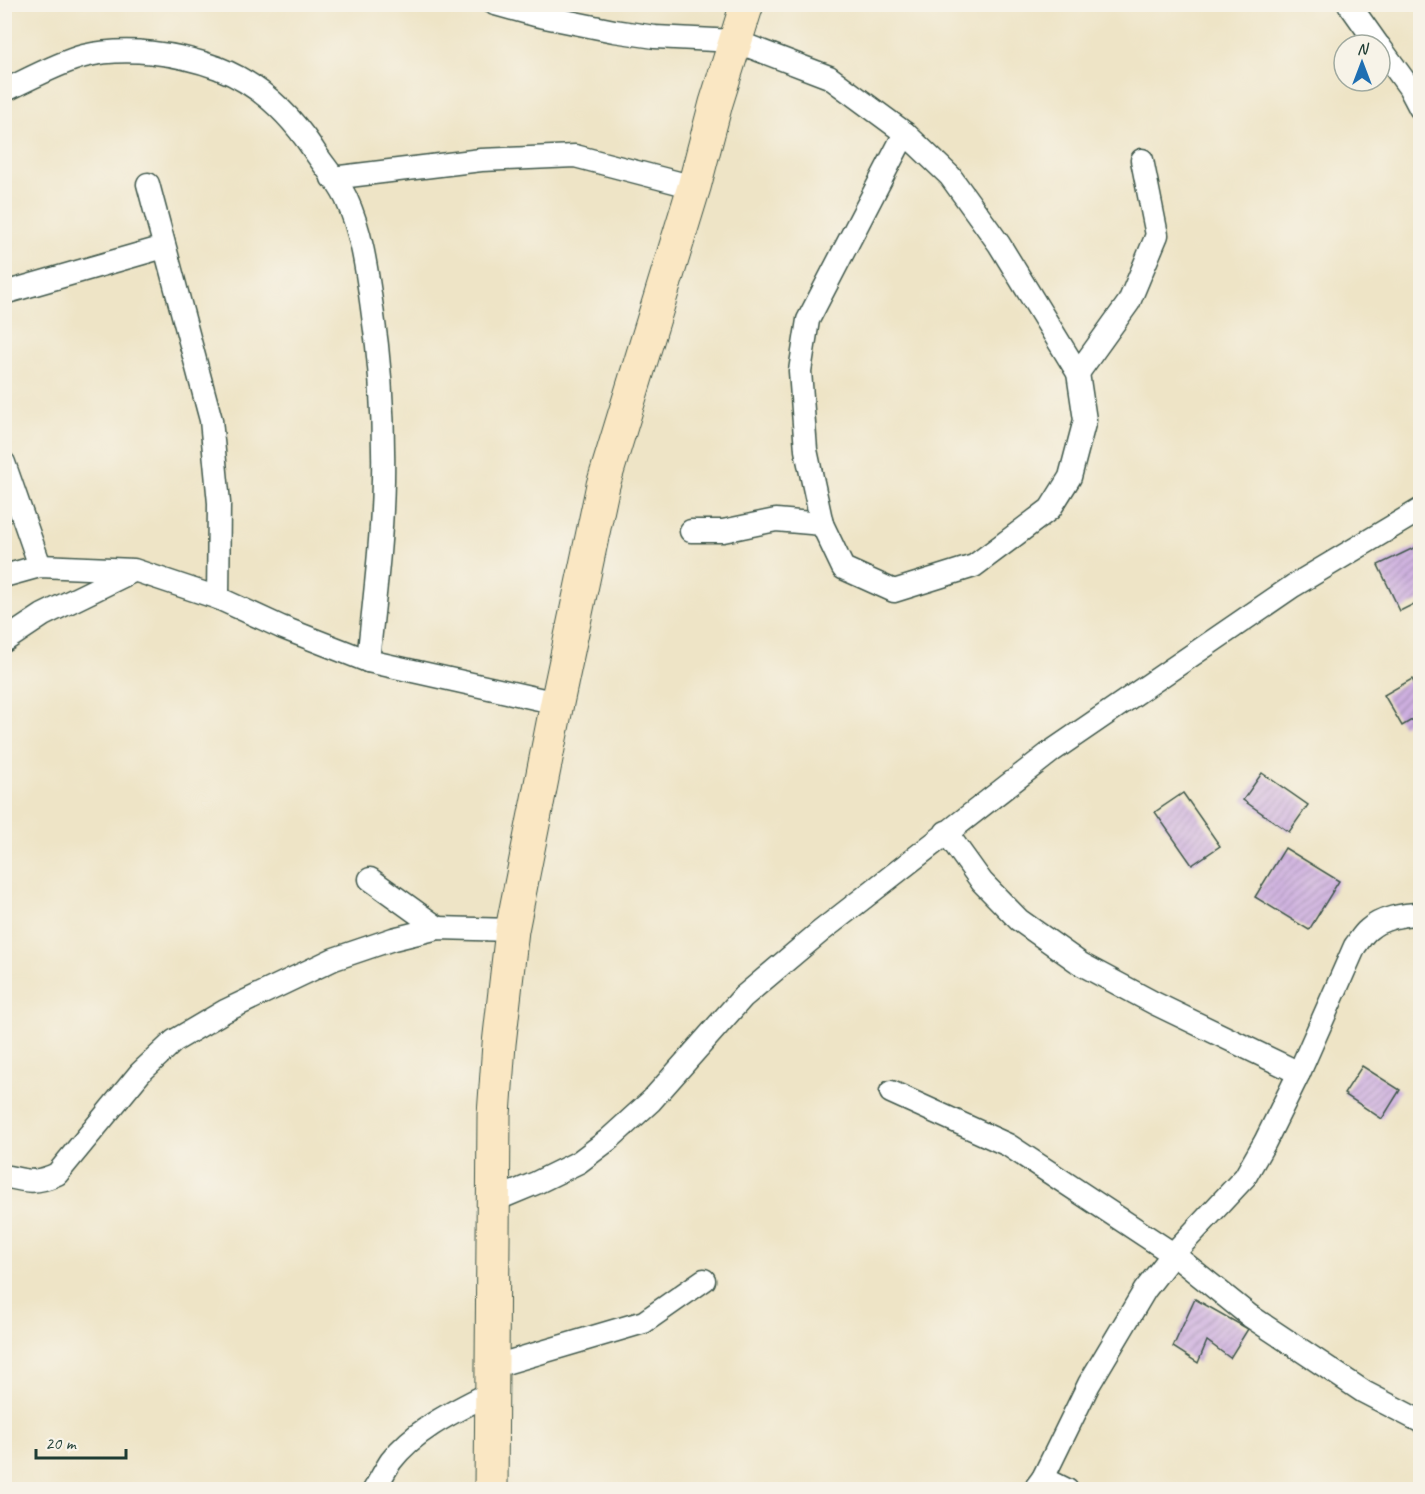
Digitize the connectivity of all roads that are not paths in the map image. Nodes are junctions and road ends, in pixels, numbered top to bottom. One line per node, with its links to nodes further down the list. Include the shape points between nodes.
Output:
1 (495, 4): 5 (street, via 614,31)
2 (747, 4): 5 (street)
3 (1349, 4): 4 (street)
4 (1370, 33)
5 (735, 41): 10 (street, via 829,77); 14 (street)
6 (1392, 59): 7 (street)
7 (1415, 82): 9 (street)
8 (4, 91): 12 (street, via 83,56 117,52 160,54 202,62 236,75 274,101 301,131)
9 (1420, 108)
10 (905, 133): 17 (street, via 950,177 992,234); 20 (street, via 808,320 800,371 806,450)
11 (1142, 160): 17 (street, via 1157,235 1129,302)
12 (332, 178): 14 (street, via 481,160 575,156); 27 (street, via 346,197 361,245 380,358 383,481)
13 (148, 184): 15 (street)
14 (694, 187): 28 (street, via 603,485)
15 (164, 247): 16 (street); 25 (street, via 211,420 219,503)
16 (4, 293)
17 (1078, 373): 20 (street, via 1085,420 1070,477 1050,509 974,566 894,591 843,568)
18 (4, 463): 22 (street)
19 (1420, 510): 29 (street, via 1293,586 1159,676)
20 (822, 524): 21 (street, via 776,520 723,531)
21 (692, 531)
22 (40, 566): 23 (street); 24 (street)
23 (134, 570): 25 (street); 26 (street, via 43,615)
24 (4, 576)
25 (218, 598): 27 (street)
26 (4, 642)
27 (368, 662): 28 (street)
28 (557, 702): 33 (street)
29 (946, 832): 34 (street, via 982,882 1019,920 1081,964); 37 (street, via 743,997 651,1101 608,1140 579,1162)
30 (370, 879): 32 (street)
31 (1420, 914): 34 (street, via 1387,919 1369,929 1355,946)
32 (438, 928): 33 (street); 36 (street, via 334,959 225,1011 174,1041 140,1073 57,1174 30,1182)
33 (512, 930): 37 (street, via 494,1115)
34 (1299, 1073): 38 (street, via 1245,1176)
35 (891, 1092): 38 (street, via 1008,1146)
36 (4, 1176)
37 (493, 1201): 40 (street)
38 (1173, 1254): 41 (street, via 1250,1316 1364,1392); 42 (street, via 1145,1290 1089,1384)
39 (704, 1280): 40 (street, via 644,1322)
40 (492, 1379): 43 (street, via 418,1435 392,1460); 44 (street)
41 (1420, 1421)
42 (1039, 1484): 45 (street)
43 (374, 1490)
44 (491, 1490)
45 (1067, 1490)

